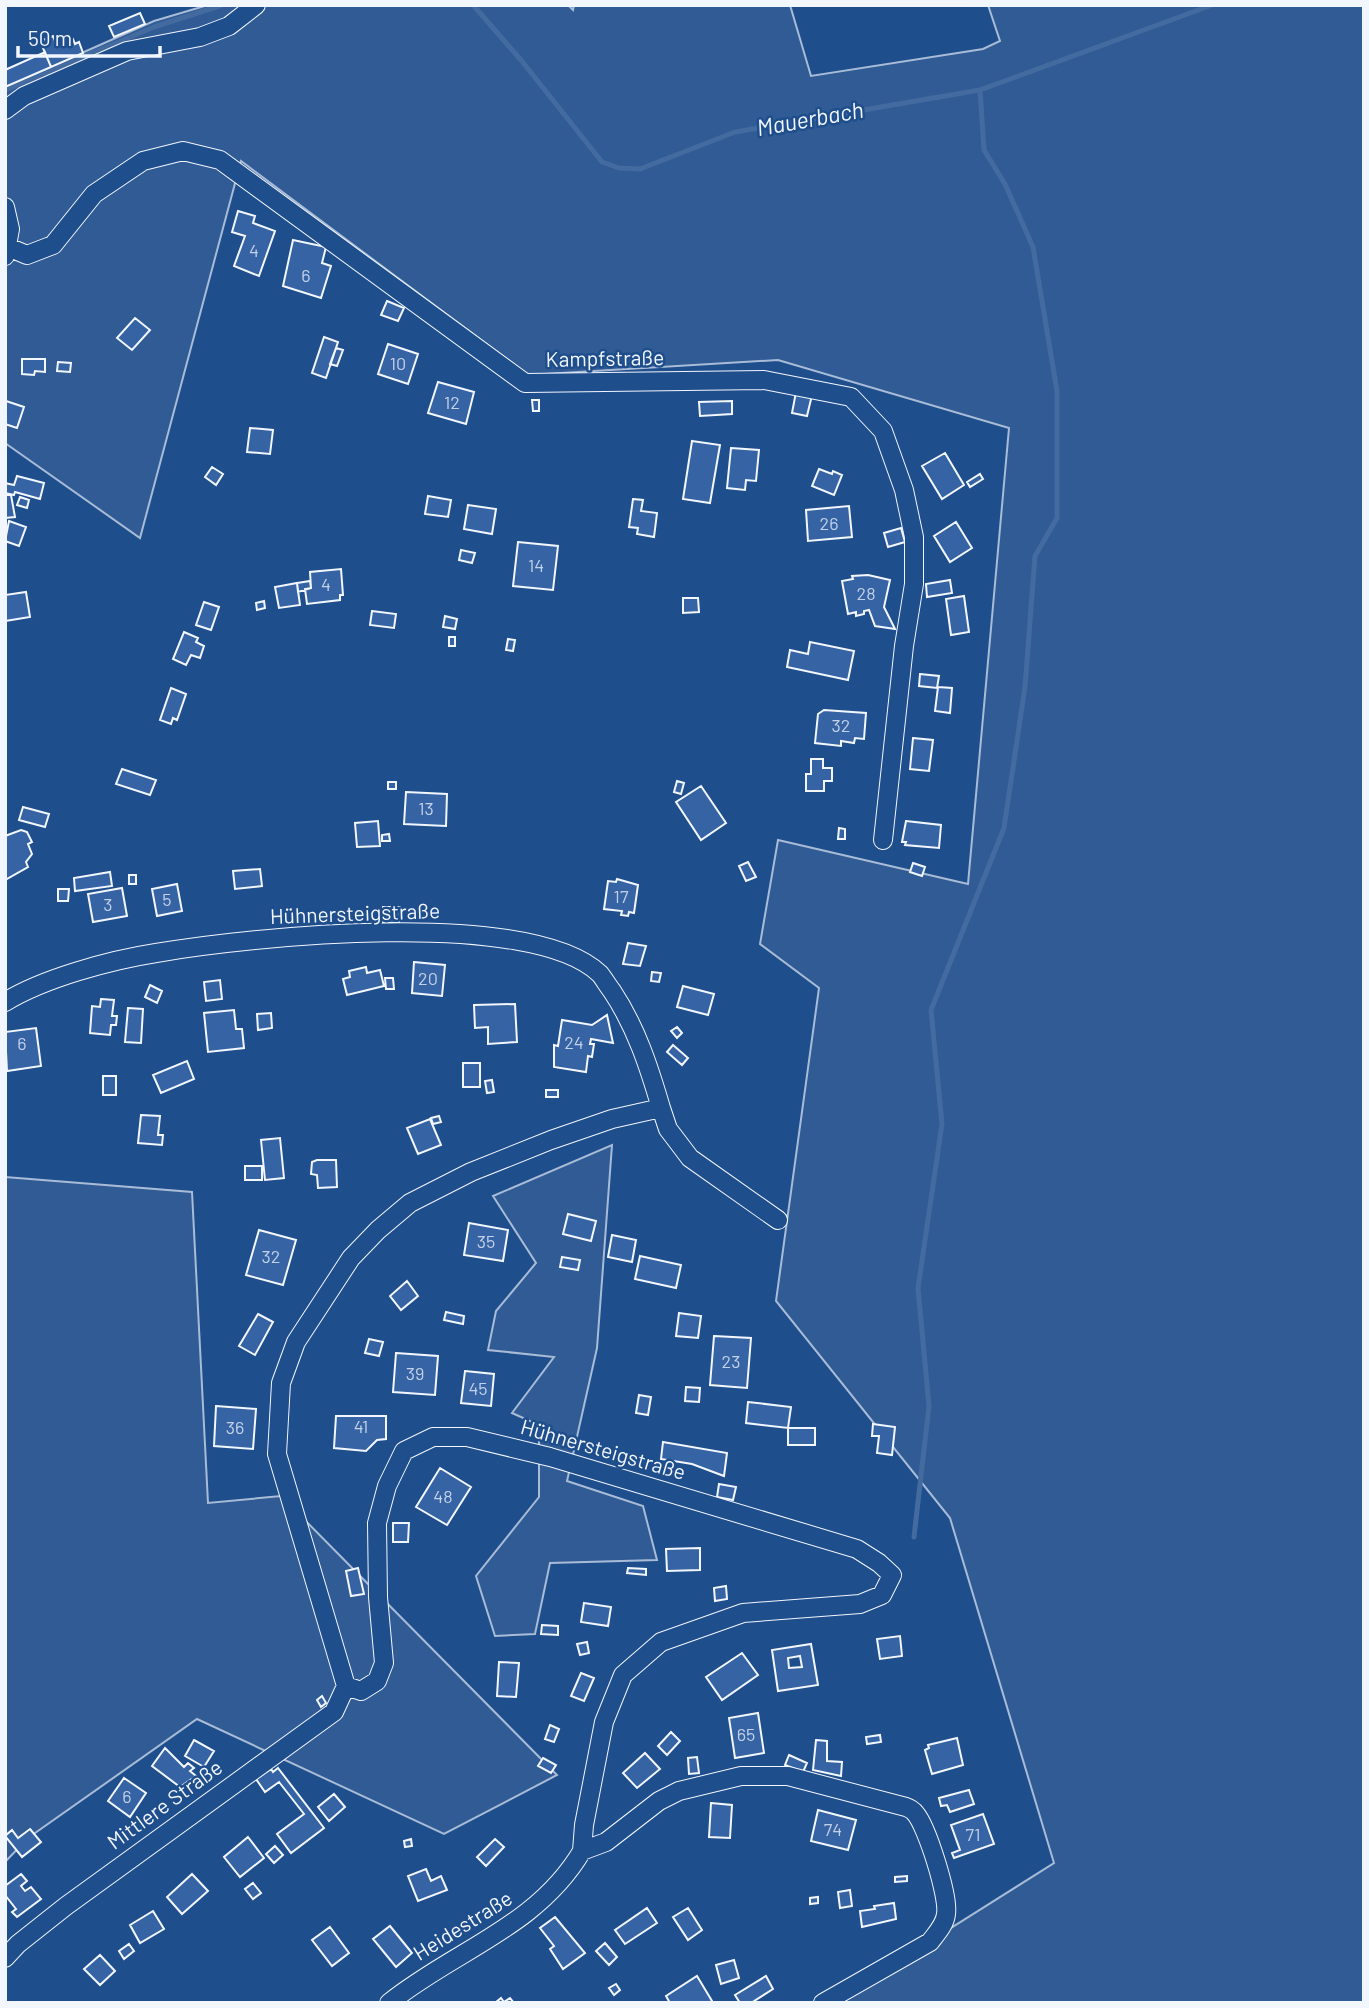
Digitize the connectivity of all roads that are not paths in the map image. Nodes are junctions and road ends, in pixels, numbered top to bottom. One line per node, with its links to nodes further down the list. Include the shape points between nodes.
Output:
1 (256, 5): 2 (street, via 229,26 200,37 127,51 24,96)
2 (5, 110)
3 (5, 207): 4 (street, via 10,229)
4 (7, 251): 5 (street, Kampfstraße, via 27,255 53,245 94,194 143,161 183,151 220,160 525,383 764,380 851,397 883,431 904,490 914,537 914,584)
5 (883, 840)
6 (5, 1002): 7 (street, Hühnersteigstraße, via 73,972 224,943 397,932 515,940 570,955 600,974 626,1012)
7 (660, 1108): 8 (street, Hühnersteigstraße, via 668,1129 690,1158); 9 (street, via 551,1140 410,1203 351,1258 296,1342 281,1382 277,1454)
8 (778, 1220)
9 (346, 1686): 10 (street, Hühnersteigstraße, via 361,1691 377,1681 384,1663 377,1523 387,1486 404,1451 433,1437 467,1437 564,1461 857,1549 892,1575 882,1595 860,1604 743,1613 662,1642 623,1675 604,1722); 11 (street, Mittlere Straße, via 334,1712 66,1906)
10 (582, 1851): 12 (street, Heidestraße, via 554,1890 528,1913); 13 (street, via 606,1842 679,1791 741,1776 788,1776 915,1812 941,1878 947,1913 942,1927 930,1942)
11 (5, 1958)
12 (390, 2003)
13 (823, 2003)

